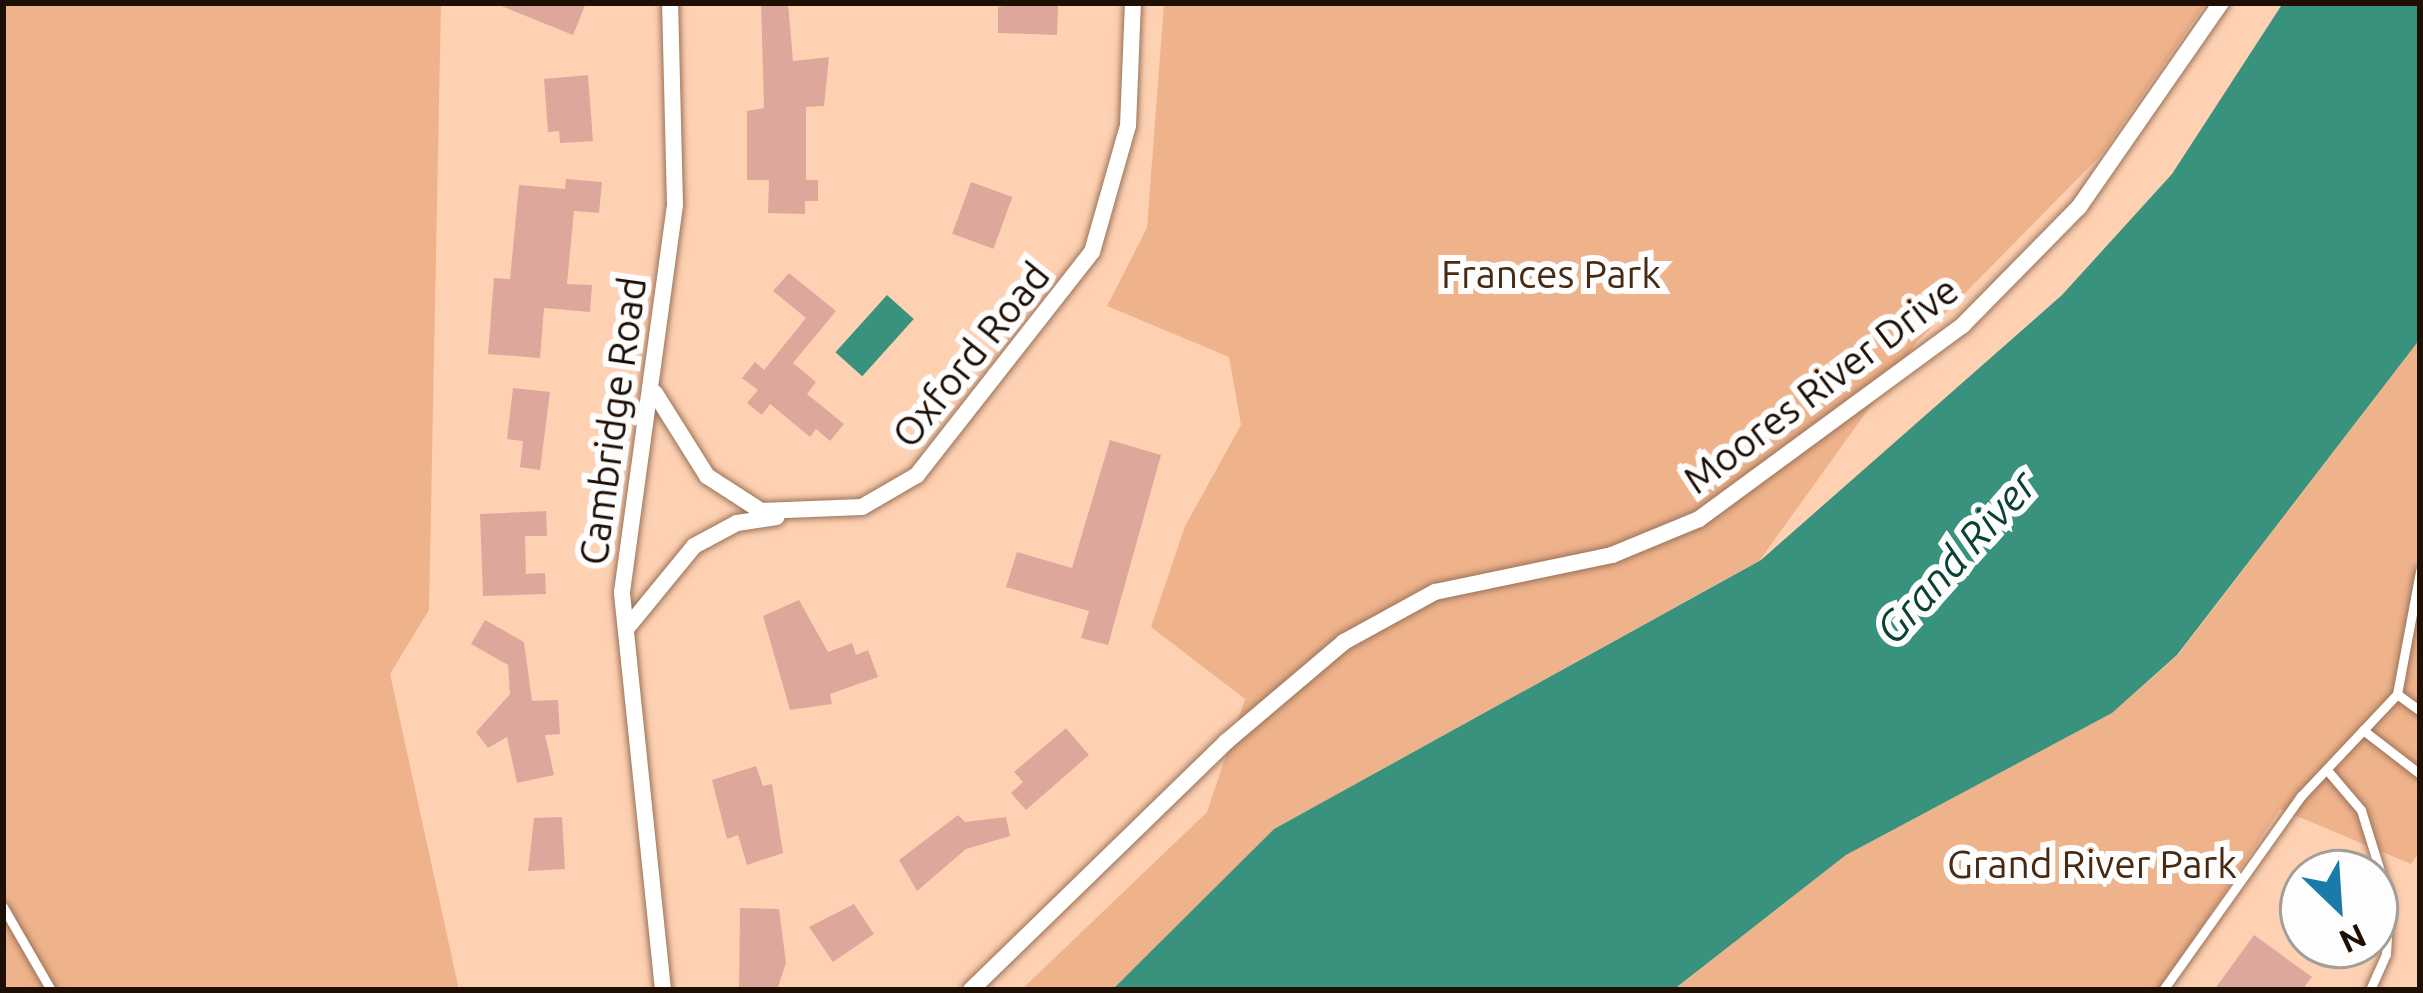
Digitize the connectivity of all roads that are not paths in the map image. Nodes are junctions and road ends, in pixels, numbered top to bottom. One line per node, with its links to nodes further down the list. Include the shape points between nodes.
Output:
1 (670, 3): 4 (street, Cambridge Road, via 675,205)
2 (1133, 3): 5 (street, Oxford Road, via 1133,78 1108,214 1070,291 917,475 862,508)
3 (2222, 3): 16 (street, Moores River Drive, via 2079,207 1963,325 1699,519 1612,555 1435,592 1344,643 1226,742)
4 (654, 389): 5 (street, Oxford Road, via 667,425 707,476 761,511); 7 (street, Cambridge Road, via 622,554)
5 (790, 515): 7 (street, Oxford Road, via 737,523 694,546 642,599)
6 (2420, 571): 8 (lane)
7 (625, 633): 15 (street, Cambridge Road)
8 (2398, 694): 9 (lane); 10 (lane)
9 (2420, 710)
10 (2363, 730): 11 (lane); 12 (lane)
11 (2327, 770): 17 (lane); 18 (lane, via 2361,810 2389,900 2386,954)
12 (2420, 774)
13 (3, 907): 14 (lane)
14 (51, 990)
15 (663, 990)
16 (971, 990)
17 (2163, 990)
18 (2370, 990)

